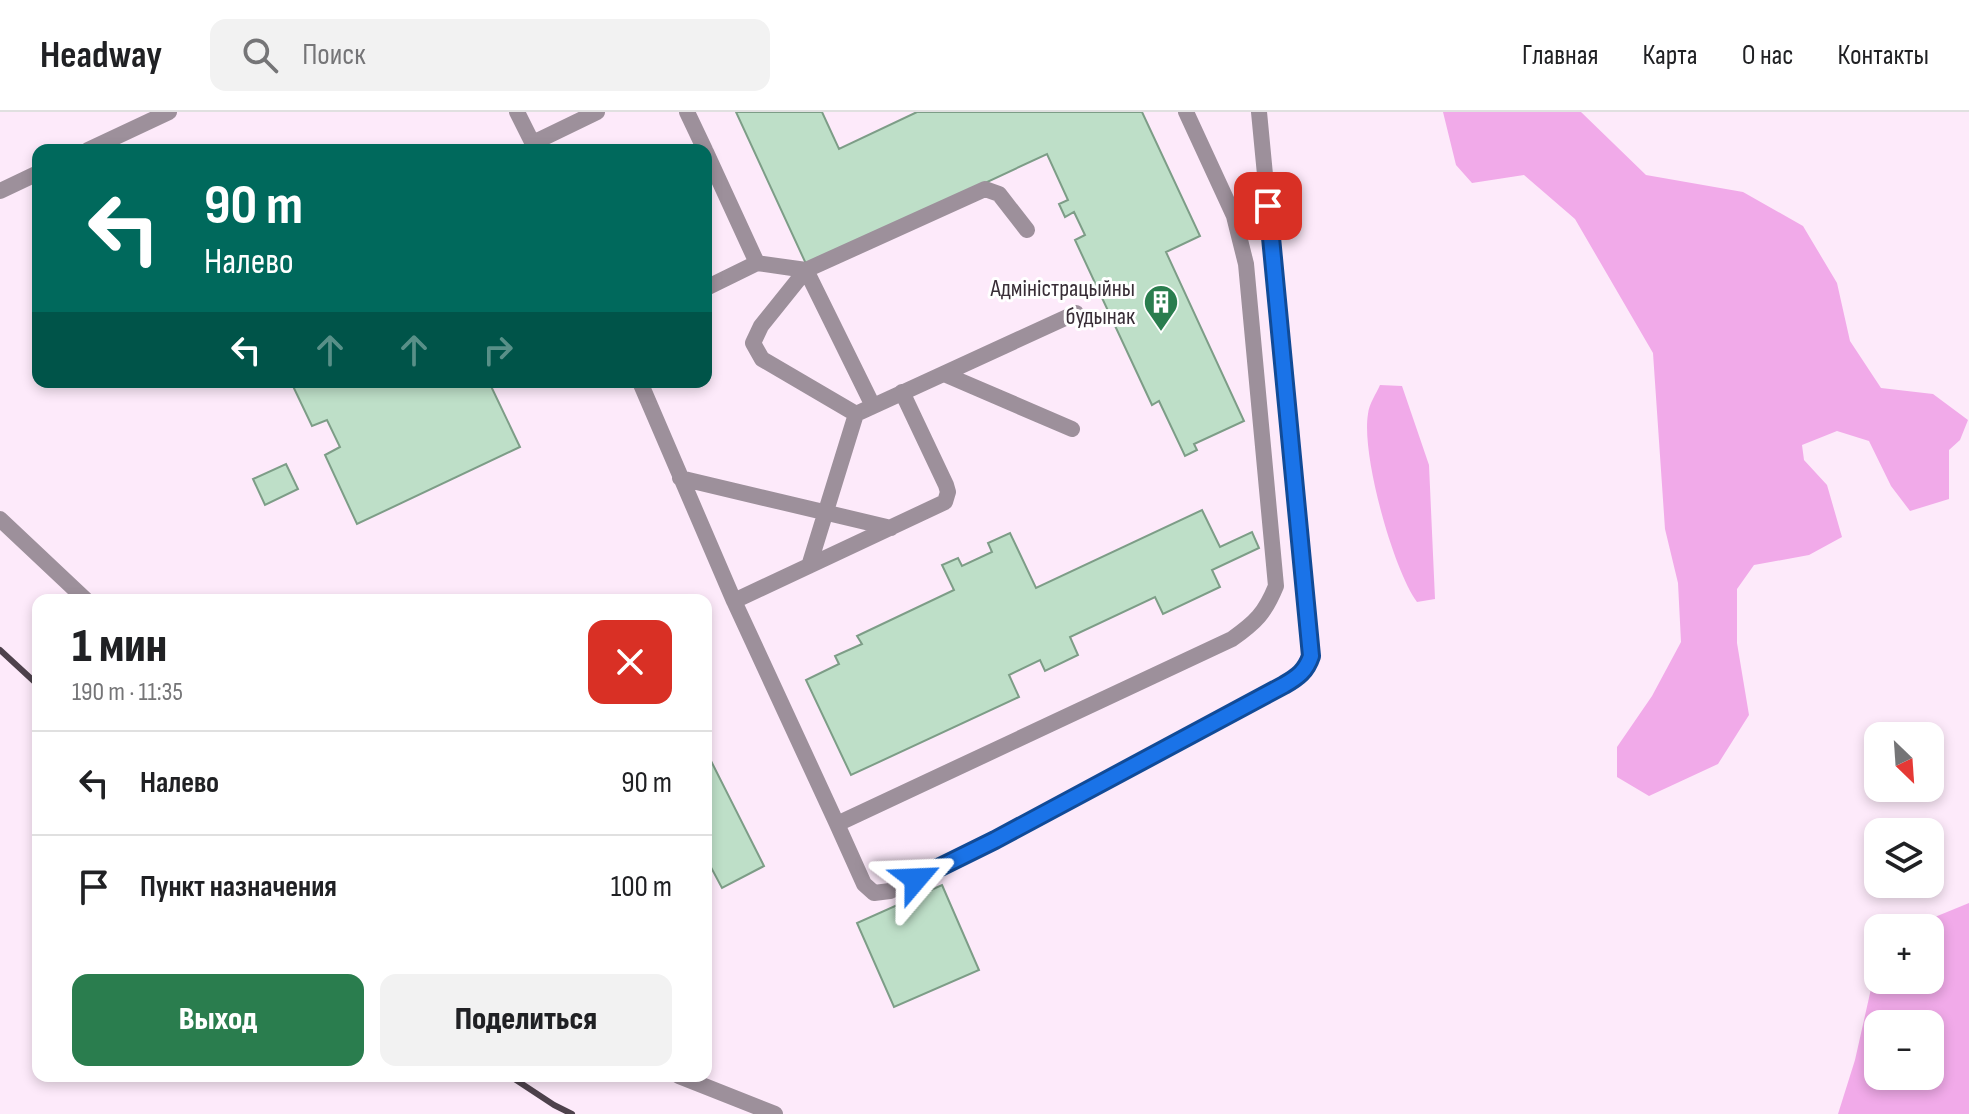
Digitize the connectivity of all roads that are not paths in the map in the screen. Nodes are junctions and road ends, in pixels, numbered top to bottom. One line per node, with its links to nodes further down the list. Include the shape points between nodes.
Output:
1 (169, 112): 7 (lane)
2 (517, 112): 8 (lane)
3 (597, 112): 9 (lane)
4 (687, 112): 10 (lane)
5 (1186, 112): 32 (lane, via 1234,216 1246,264 1276,586 1269,603 1256,622 1232,639)
6 (1259, 112): 32 (lane, via 1310,644 1307,667 1229,715 890,891 874,893 864,884)
7 (101, 144)
8 (533, 144)
9 (538, 144)
10 (703, 144)
11 (712, 164): 15 (lane)
12 (32, 176): 13 (lane)
13 (0, 191)
14 (1027, 230): 16 (lane, via 999,194 985,189)
15 (757, 263): 16 (lane); 17 (lane)
16 (806, 270): 22 (lane); 23 (lane, via 753,343 762,359)
17 (712, 285)
18 (1076, 313): 19 (lane)
19 (944, 374): 21 (lane); 24 (lane)
20 (642, 388): 25 (lane)
21 (902, 392): 22 (lane); 28 (lane, via 948,498)
22 (873, 406): 23 (lane)
23 (856, 414): 26 (lane)
24 (1072, 429)
25 (680, 478): 26 (lane); 31 (lane)
26 (825, 512): 28 (lane); 29 (lane)
27 (0, 519): 30 (lane)
28 (891, 528): 29 (lane)
29 (809, 566): 31 (lane)
30 (80, 594)
31 (734, 601): 32 (lane)
32 (837, 824)
33 (694, 1082): 34 (lane)
34 (775, 1114)

